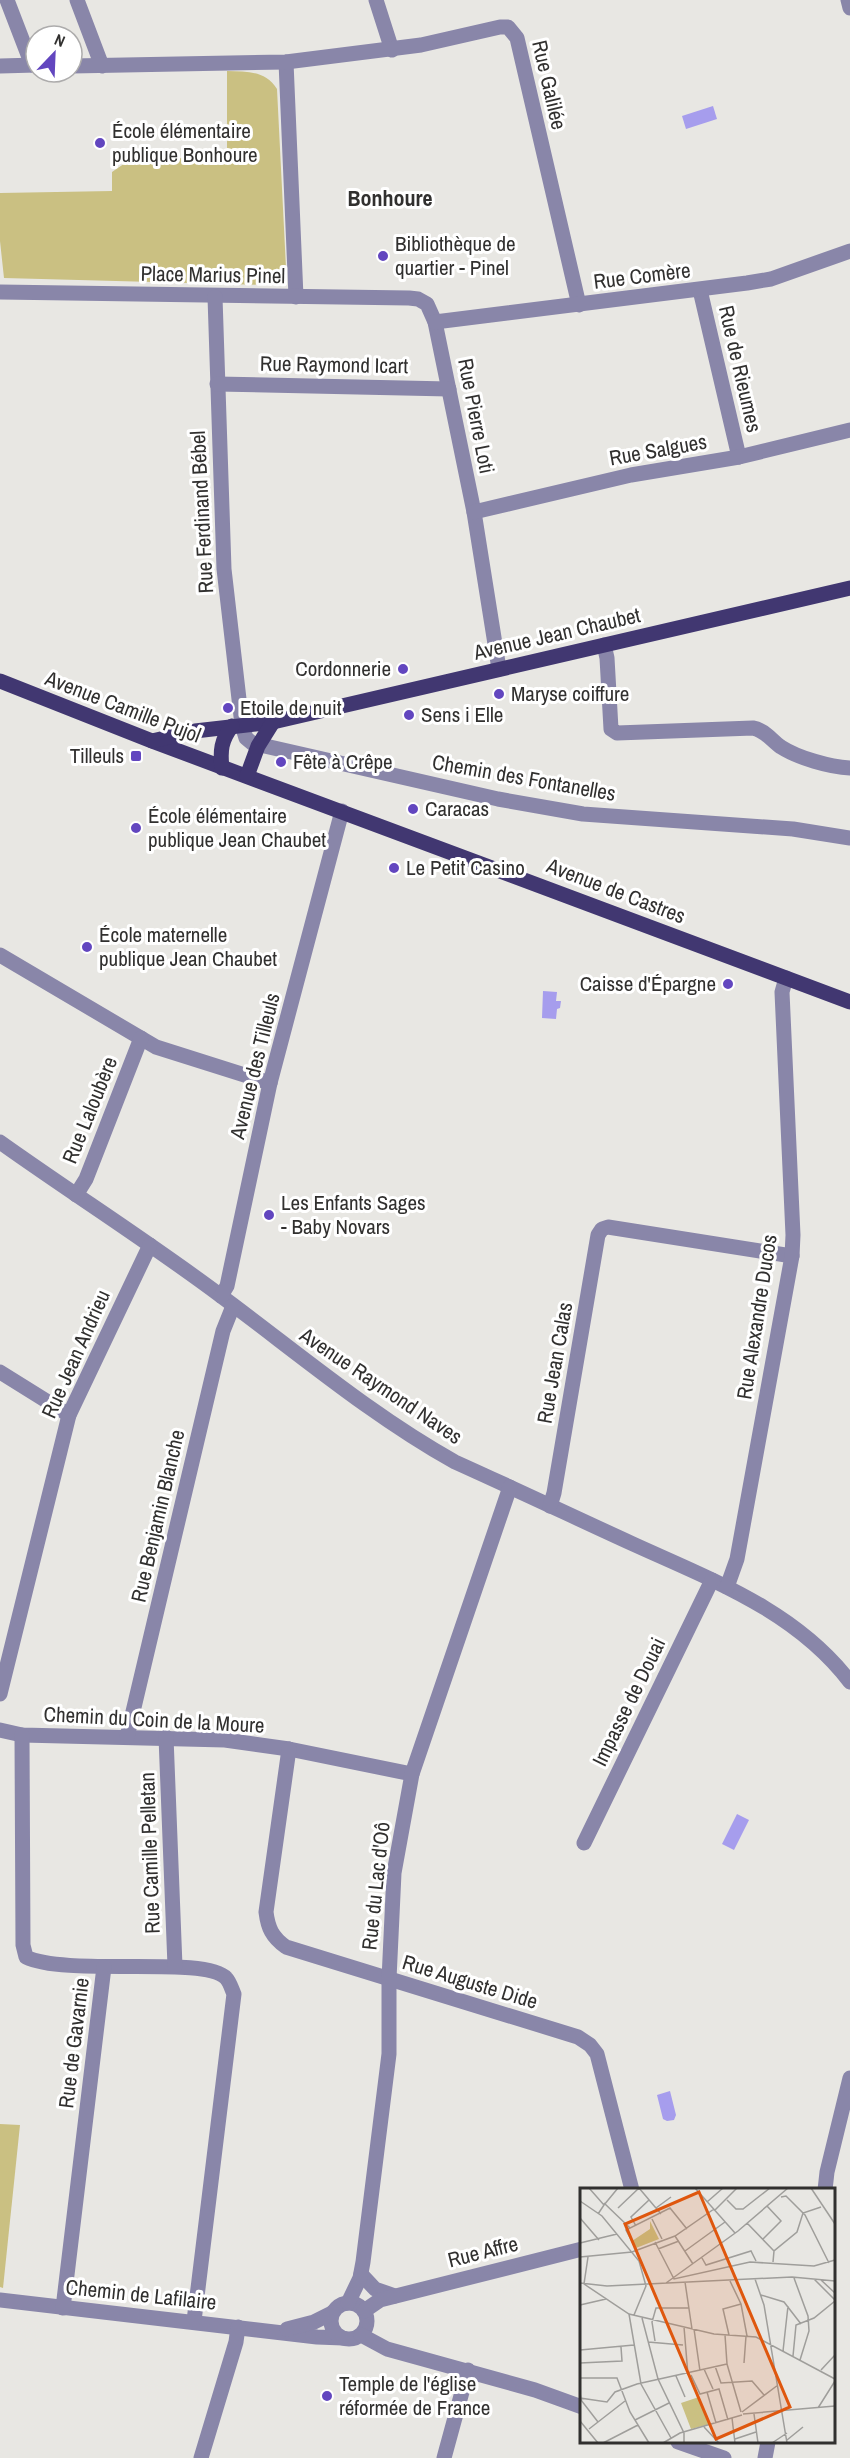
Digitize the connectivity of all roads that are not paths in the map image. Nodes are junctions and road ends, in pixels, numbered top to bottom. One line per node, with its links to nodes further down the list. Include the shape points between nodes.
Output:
1 (7, 0): 6 (street)
2 (77, 0): 12 (street)
3 (376, 0): 7 (street)
4 (848, 0): 5 (street)
5 (850, 8)
6 (24, 41)
7 (392, 50): 8 (street, Rue Galilée); 18 (street, Rue Galilée, via 500,27 513,32)
8 (286, 62): 12 (street); 17 (street, Place Marius Pinel)
9 (24, 65): 10 (street)
10 (0, 66)
11 (84, 66): 12 (street)
12 (102, 66)
13 (850, 251): 14 (street, Rue Comère, via 771,279)
14 (700, 290): 18 (street, Rue Comère); 23 (street, Rue de Rieumes)
15 (1, 291): 16 (street, Place Marius Pinel)
16 (215, 297): 17 (street, Place Marius Pinel); 20 (street, Rue Ferdinand Bébel)
17 (296, 297): 19 (street, Rue Pierre Loti, via 417,299 427,304)
18 (579, 306): 19 (street, Rue Comère, via 551,306)
19 (435, 322): 21 (street, Rue Pierre Loti)
20 (217, 384): 21 (street, Rue Raymond Icart); 30 (street, Rue Ferdinand Bébel, via 224,568)
21 (449, 389): 24 (street, Rue Pierre Loti)
22 (850, 430): 23 (street, Rue Salgues)
23 (739, 458): 24 (street, Rue Salgues, via 631,475)
24 (474, 512): 27 (street, Rue Pierre Loti)
25 (850, 588): 26 (main road, Avenue Jean Chaubet)
26 (604, 645): 27 (main road, Avenue Jean Chaubet); 33 (street, via 610,729 617,733 753,728 785,749 828,765)
27 (499, 669): 29 (main road, Avenue Jean Chaubet)
28 (0, 681): 31 (main road, Avenue Camille Pujol)
29 (273, 722): 30 (main road, Avenue Jean Chaubet); 32 (main road)
30 (237, 725): 31 (main road, Avenue Jean Chaubet); 32 (street); 34 (main road, via 224,737 220,753)
31 (152, 741): 34 (main road, Avenue Camille Pujol)
32 (258, 746): 35 (main road); 37 (street, Chemin des Fontanelles, via 583,814 793,829)
33 (850, 768)
34 (227, 769): 35 (main road, Avenue de Castres)
35 (247, 777): 36 (main road, Avenue de Castres)
36 (342, 811): 39 (main road, Avenue de Castres); 42 (street, Avenue des Tilleuls)
37 (850, 838)
38 (0, 955): 41 (street)
39 (786, 978): 40 (main road, Avenue de Castres); 46 (street, Rue Alexandre Ducos, via 782,992)
40 (850, 1002)
41 (141, 1038): 42 (street, via 156,1047); 44 (street, Rue Laloubère)
42 (270, 1083): 47 (street, Avenue des Tilleuls)
43 (0, 1142): 44 (street, Avenue Raymond Naves)
44 (76, 1196): 45 (street, Avenue Raymond Naves)
45 (150, 1245): 47 (street, Avenue Raymond Naves); 49 (street, Rue Jean Andrieu)
46 (792, 1256): 51 (street, Rue Jean Calas, via 602,1228); 53 (street, Rue Alexandre Ducos, via 737,1559)
47 (227, 1301): 50 (street, Avenue Raymond Naves, via 414,1439); 58 (street, Rue Benjamin Blanche)
48 (0, 1372): 49 (street)
49 (69, 1415): 55 (street, Rue Jean Andrieu)
50 (510, 1487): 51 (street, Avenue Raymond Naves); 61 (street, Rue du Lac d'Oô)
51 (550, 1506): 52 (street, Avenue Raymond Naves)
52 (712, 1580): 53 (street, Avenue Raymond Naves); 62 (street, Impasse de Douai)
53 (728, 1587): 54 (street, Avenue Raymond Naves, via 807,1636)
54 (850, 1682)
55 (0, 1694)
56 (0, 1730): 57 (street, Chemin du Coin de la Moure)
57 (22, 1735): 58 (street, Chemin du Coin de la Moure); 64 (street, via 26,1957 37,1962)
58 (127, 1737): 59 (street, Chemin du Coin de la Moure)
59 (166, 1737): 60 (street, Chemin du Coin de la Moure); 63 (street, Rue Camille Pelletan)
60 (289, 1749): 61 (street, Chemin du Coin de la Moure); 65 (street, Rue Auguste Dide, via 266,1912 268,1926 275,1939 286,1947)
61 (412, 1774): 65 (street, Rue du Lac d'Oô, via 394,1873)
62 (584, 1843)
63 (175, 1966): 64 (street, Rue de Gavarnie); 77 (street, Rue de Gavarnie, via 213,1971 226,1977 234,1994)
64 (104, 1967): 74 (street, Rue de Gavarnie)
65 (389, 1979): 67 (street, Rue Auguste Dide, via 578,2037 590,2045 597,2054); 70 (street, Rue du Lac d'Oô, via 389,2054)
66 (850, 2078): 68 (street)
67 (631, 2188)
68 (825, 2188)
69 (580, 2249): 71 (street, Rue Affre)
70 (361, 2274): 71 (street, via 375,2289); 73 (street, Rue du Lac d'Oô)
71 (395, 2295): 75 (street, Rue Affre, via 374,2303)
72 (0, 2300): 74 (street, Chemin de Lafilaire)
73 (348, 2303): 75 (street, via 356,2304); 76 (street, Chemin de Lafilaire)
74 (63, 2308): 77 (street, Chemin de Lafilaire)
75 (364, 2312): 80 (street, via 367,2324)
76 (332, 2313): 79 (street, Chemin de Lafilaire); 81 (street, via 333,2330)
77 (194, 2321): 78 (street, Chemin de Lafilaire)
78 (238, 2327): 79 (street, Chemin de Lafilaire); 86 (street)
79 (278, 2331): 81 (street, Chemin de Lafilaire)
80 (361, 2335): 81 (street, Chemin de Lafilaire); 82 (street, via 387,2349)
81 (343, 2338)
82 (468, 2370): 83 (street); 87 (street)
83 (580, 2406)
84 (681, 2443): 88 (street)
85 (768, 2443): 89 (street)
86 (201, 2458)
87 (444, 2458)
88 (724, 2458)
89 (765, 2458)

